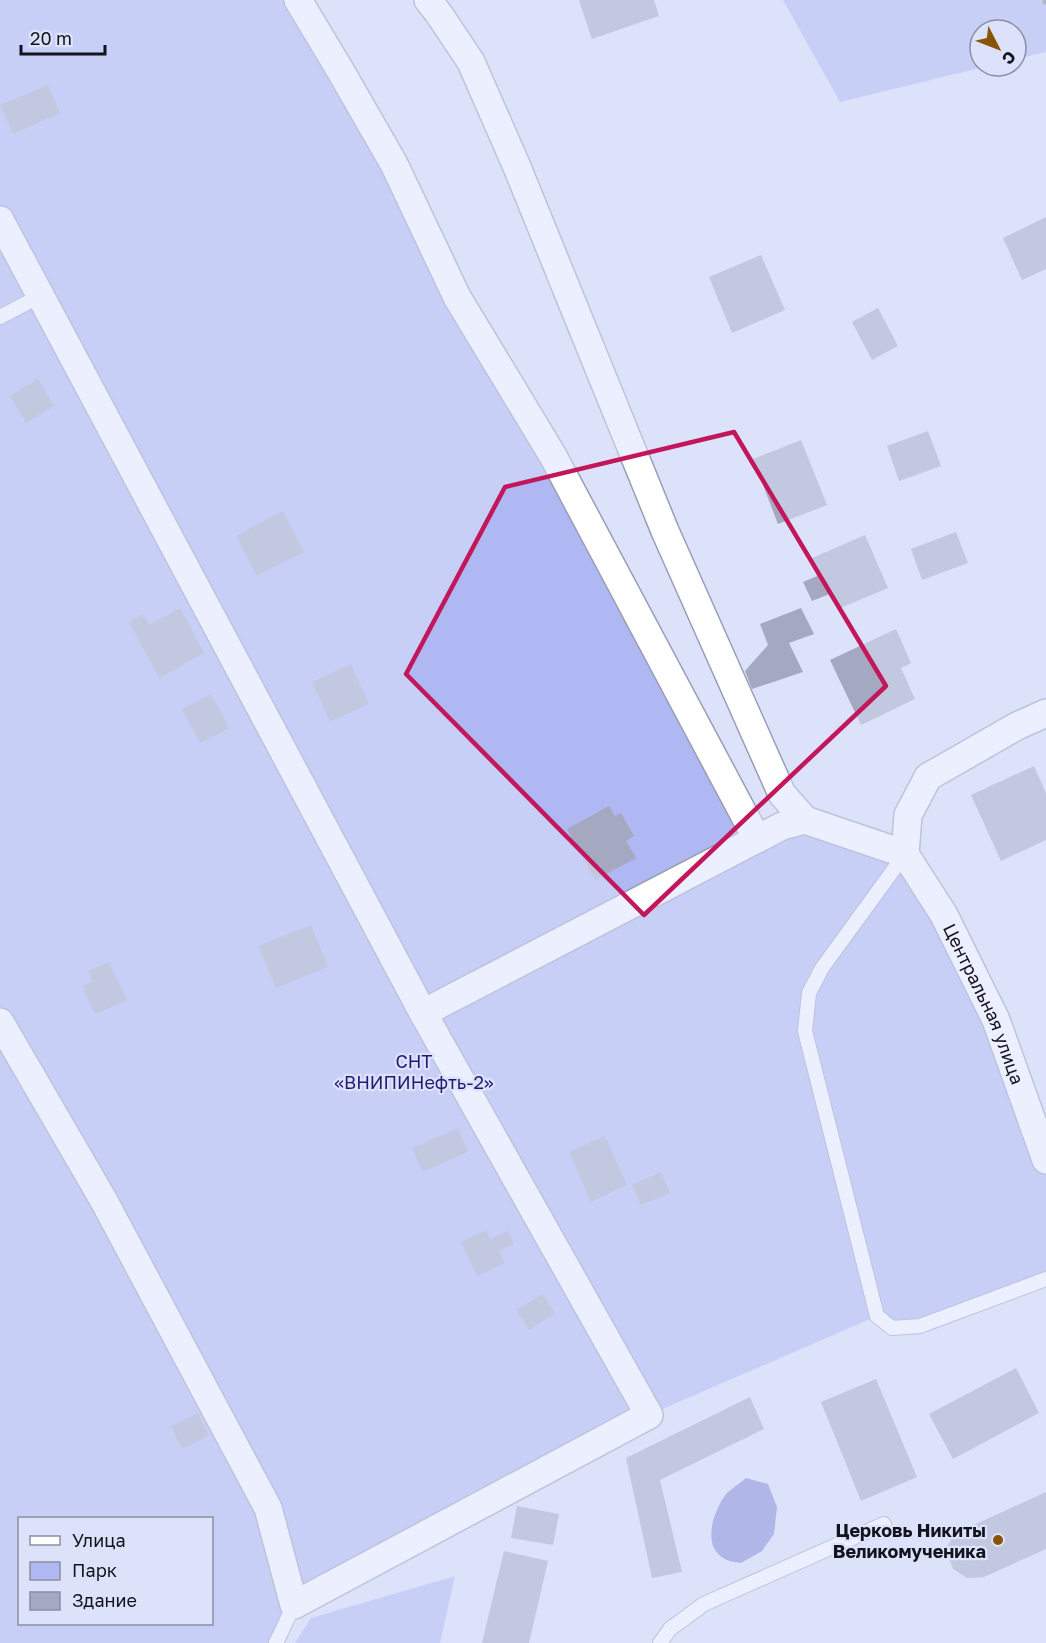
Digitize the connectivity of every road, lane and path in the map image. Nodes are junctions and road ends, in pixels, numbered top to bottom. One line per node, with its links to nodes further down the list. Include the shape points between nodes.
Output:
1 (298, 0): 8 (street, via 394,164 457,297 553,456)
2 (428, 0): 7 (street, via 471,62 669,541 782,794)
3 (0, 220): 4 (street)
4 (40, 296): 5 (lane); 10 (street)
5 (0, 317)
6 (1046, 713): 9 (street, via 928,777 908,815)
7 (805, 820): 8 (street); 9 (street)
8 (757, 839): 10 (street)
9 (905, 854): 12 (street, Центральная улица, via 944,915 996,1020); 13 (lane, via 822,968 809,993 805,1031 877,1316 891,1328 920,1326)
10 (423, 1013): 15 (street, via 649,1415)
11 (0, 1022): 15 (street, via 104,1201 268,1508)
12 (1046, 1160)
13 (1046, 1279)
14 (884, 1524): 17 (lane, via 704,1604 670,1629)
15 (294, 1605): 16 (lane)
16 (276, 1643)
17 (660, 1643)

